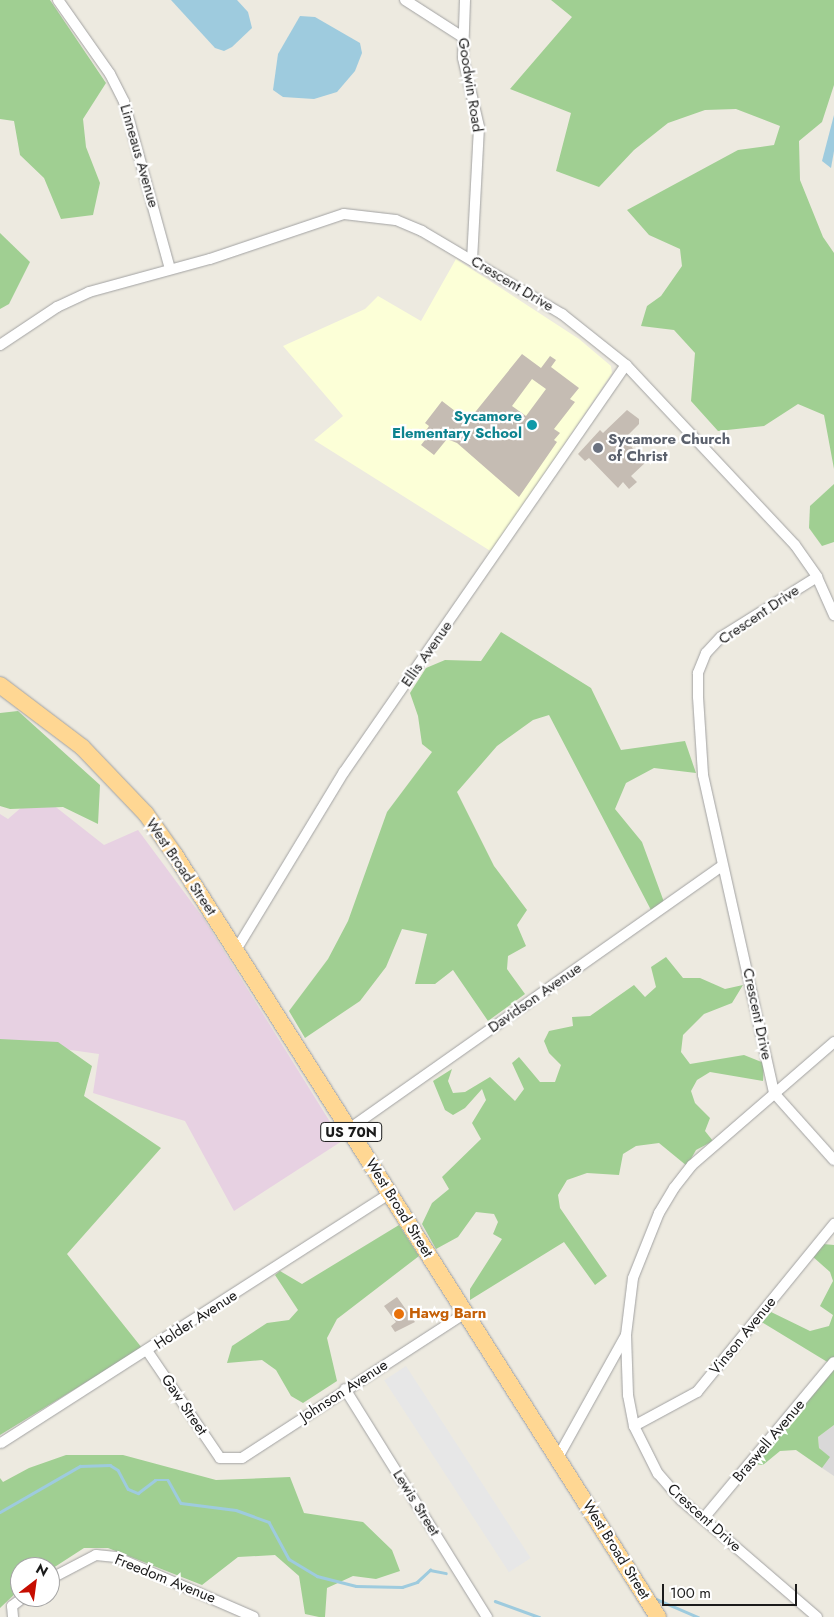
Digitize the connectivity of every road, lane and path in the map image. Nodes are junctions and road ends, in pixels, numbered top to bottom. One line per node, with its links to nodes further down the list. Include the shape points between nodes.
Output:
1 (58, 0): 6 (street, Linneaus Avenue, via 110,74 124,102)
2 (405, 0): 4 (street)
3 (466, 0): 4 (street, Goodwin Road)
4 (461, 36): 5 (street, Goodwin Road, via 479,127)
5 (472, 260): 6 (street, Crescent Drive, via 396,220 344,214); 8 (street, Crescent Drive, via 562,314)
6 (170, 269): 7 (street, Crescent Drive, via 89,292 57,307)
7 (0, 344)
8 (626, 365): 9 (street, Crescent Drive, via 795,545); 13 (street, Ellis Avenue, via 344,772)
9 (817, 577): 10 (street); 12 (street, Crescent Drive, via 721,637 706,653 698,673 703,775)
10 (834, 615)
11 (0, 685): 13 (main road, West Broad Street / US 70N, via 82,747 146,814)
12 (721, 867): 15 (street, Crescent Drive); 16 (street, Davidson Avenue)
13 (236, 950): 16 (main road, West Broad Street / US 70N)
14 (834, 1042): 15 (street)
15 (774, 1093): 17 (street); 21 (street, Crescent Drive, via 692,1164 664,1204 633,1278)
16 (349, 1129): 18 (main road, West Broad Street / US 70N)
17 (834, 1160)
18 (390, 1194): 20 (main road, West Broad Street / US 70N); 22 (street, Holder Avenue)
19 (834, 1224): 25 (street, Vinson Avenue, via 697,1392)
20 (465, 1313): 24 (street, Johnson Avenue); 28 (main road, West Broad Street / US 70N)
21 (626, 1335): 25 (street, Crescent Drive, via 628,1395); 28 (street)
22 (148, 1352): 26 (street, Holder Avenue); 27 (street, Gaw Street)
23 (834, 1362): 29 (street, Braswell Avenue)
24 (345, 1389): 27 (street, Johnson Avenue, via 242,1458); 32 (street, Lewis Street)
25 (634, 1426): 29 (street, Crescent Drive, via 658,1474)
26 (1, 1443)
27 (220, 1458)
28 (558, 1459): 33 (main road, West Broad Street / US 70N)
29 (703, 1519): 34 (street, Crescent Drive)
30 (60, 1574): 31 (street, Freedom Avenue, via 96,1554 116,1557)
31 (254, 1617)
32 (487, 1617)
33 (658, 1617)
34 (817, 1617)

